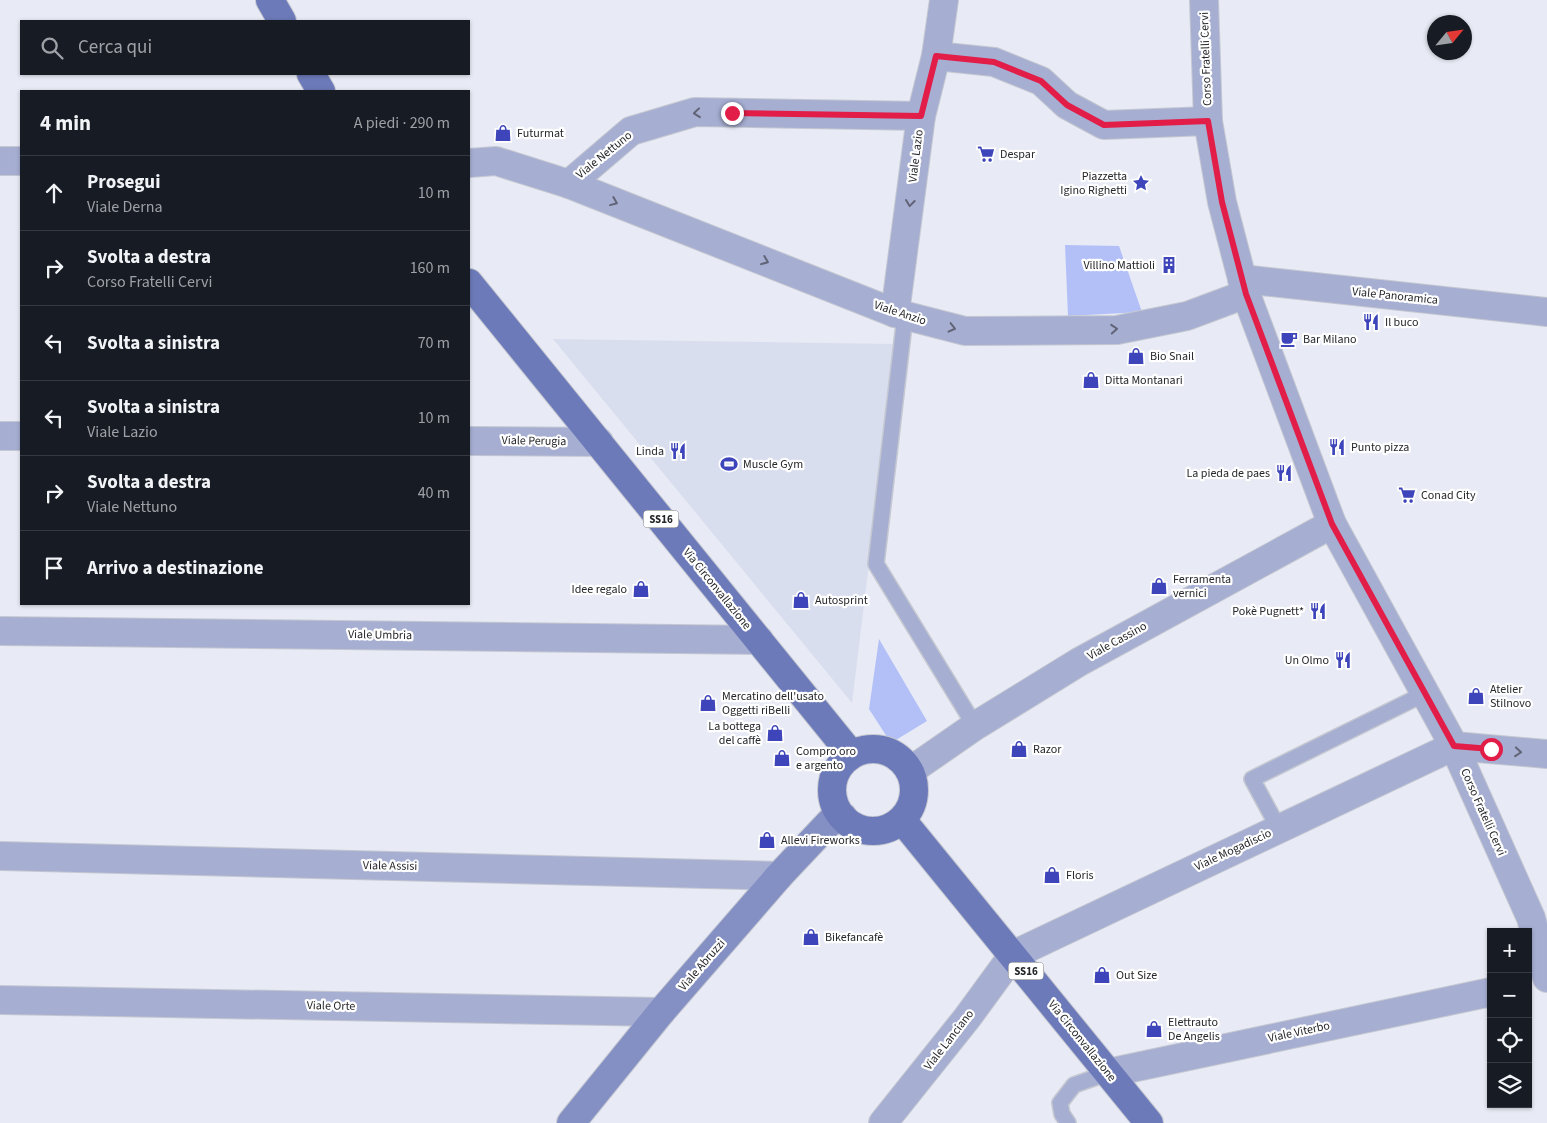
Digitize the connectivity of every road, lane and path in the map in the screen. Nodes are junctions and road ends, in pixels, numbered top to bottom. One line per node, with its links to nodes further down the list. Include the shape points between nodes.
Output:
1 (270, 0): 4 (main road)
2 (944, 0): 5 (street, Viale Lazio)
3 (1204, 0): 9 (street, Corso Fratelli Cervi)
4 (281, 20)
5 (936, 56): 8 (street, Viale Lazio); 9 (street, via 994,62 1041,81 1067,105 1104,125)
6 (312, 75): 7 (main road)
7 (320, 90)
8 (921, 116): 13 (street, Viale Nettuno, one-way to 13, via 695,112 631,131); 17 (street, Viale Lazio, one-way to 17)
9 (1208, 121): 15 (street, Corso Fratelli Cervi, via 1222,202)
10 (0, 161): 11 (street)
11 (20, 161)
12 (470, 163): 13 (street, Viale Nettuno, via 496,161)
13 (569, 184): 17 (street, Viale Anzio, one-way to 17)
14 (470, 284): 21 (main road, Via Circonvallazione / SS16)
15 (1244, 286): 16 (street, Viale Panoramica); 17 (street, Viale Anzio, one-way to 15, via 965,331 1117,330 1187,316); 22 (street, Corso Fratelli Cervi)
16 (1547, 312)
17 (900, 315): 26 (lane, via 876,564)
18 (0, 436): 19 (street)
19 (20, 436)
20 (470, 441): 21 (street, Viale Perugia)
21 (599, 442): 24 (main road, Via Circonvallazione / SS16)
22 (1332, 524): 25 (street, Corso Fratelli Cervi); 26 (street, Viale Cassino, via 1078,662)
23 (0, 631): 24 (street, Viale Umbria)
24 (759, 640): 29 (main road, Via Circonvallazione / SS16)
25 (1424, 694): 27 (street, Corso Fratelli Cervi); 33 (lane, via 1252,779)
26 (975, 726): 30 (street, Viale Cassino)
27 (1454, 746): 28 (street, one-way to 28); 33 (street, Viale Mogadiscio); 37 (street, Corso Fratelli Cervi, via 1531,918)
28 (1547, 754)
29 (850, 756): 30 (main road, via 863,750 890,752); 31 (main road, via 840,766 832,792)
30 (910, 771): 32 (main road, via 914,797)
31 (843, 817): 32 (main road, via 853,826 878,831); 35 (street, Viale Abruzzi, via 830,822)
32 (902, 820): 36 (main road, Via Circonvallazione / SS16)
33 (1279, 829): 36 (street, Viale Mogadiscio)
34 (0, 856): 35 (street, Viale Assisi)
35 (779, 876): 41 (street, Viale Abruzzi)
36 (1013, 954): 42 (main road, Via Circonvallazione / SS16); 44 (street, Viale Lanciano)
37 (1547, 979): 38 (street)
38 (1532, 983)
39 (1487, 993): 42 (street, Viale Viterbo)
40 (0, 1000): 41 (street, Viale Orte)
41 (661, 1012): 43 (street, Viale Abruzzi)
42 (1108, 1073): 45 (lane, via 1074,1085 1060,1103); 46 (main road, Via Circonvallazione / SS16)
43 (571, 1123)
44 (884, 1123)
45 (1068, 1123)
46 (1148, 1123)

